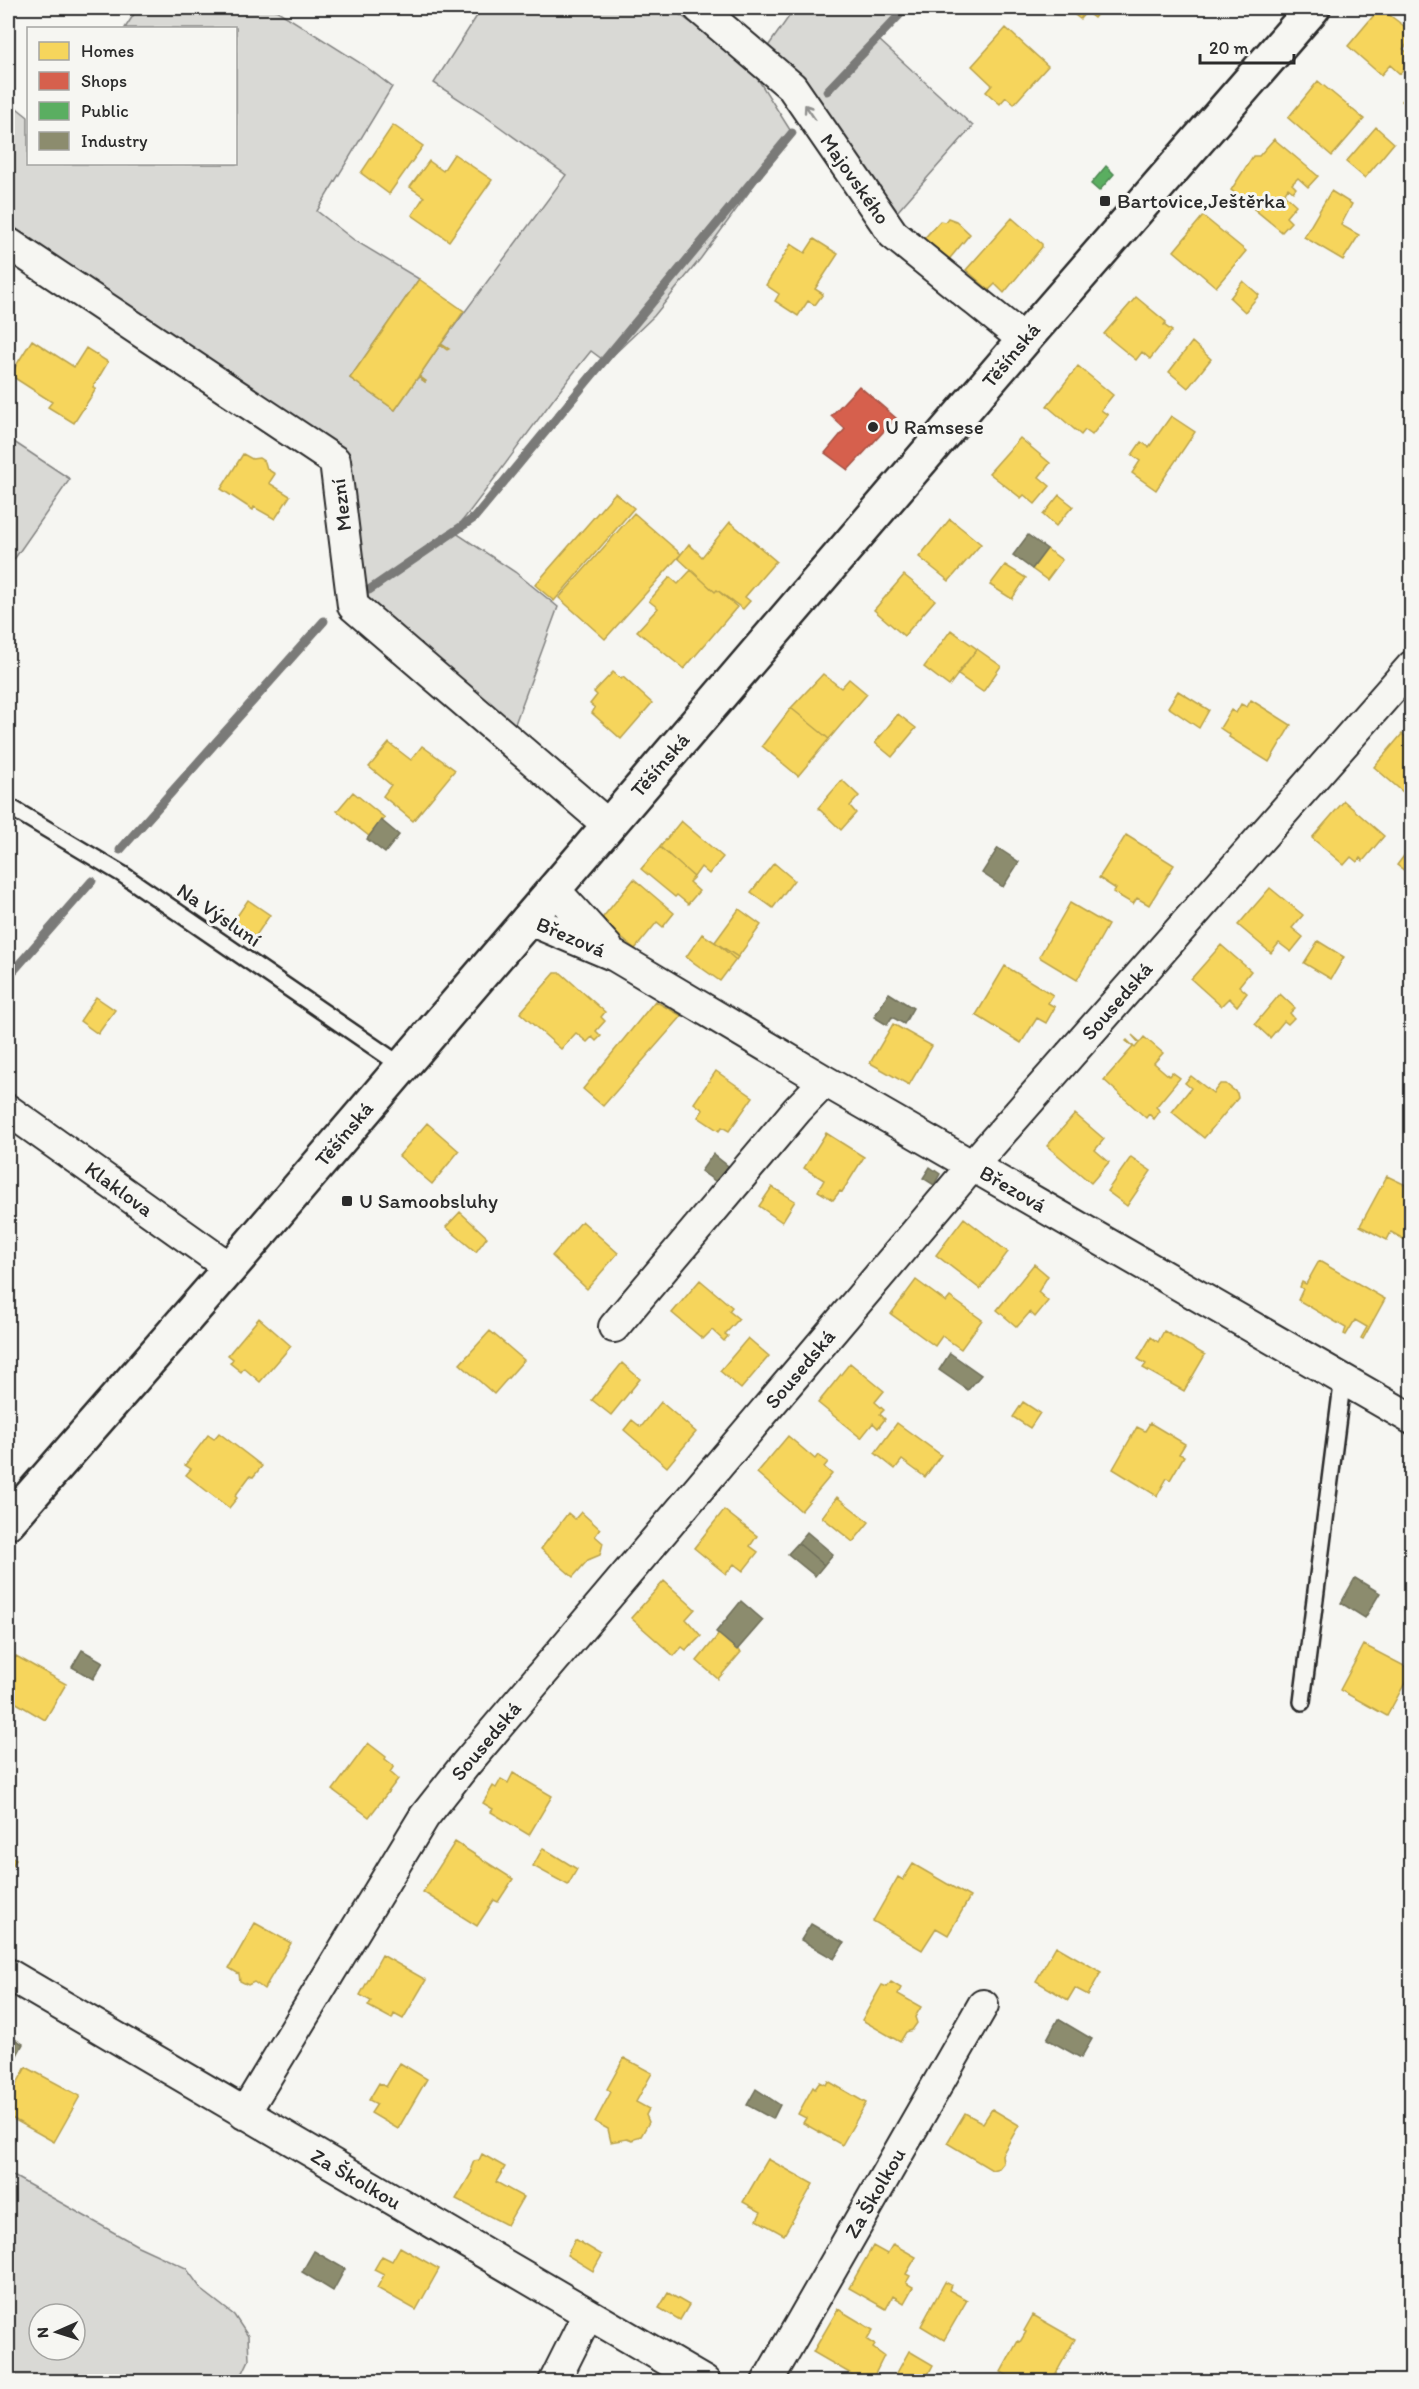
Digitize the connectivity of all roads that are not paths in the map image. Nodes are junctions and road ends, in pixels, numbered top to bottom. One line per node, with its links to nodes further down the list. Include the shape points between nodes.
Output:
1 (699, 8): 4 (street, Majovského, one-way to 1, via 893,234 792,87)
2 (1313, 8): 4 (main road, Těšínská)
3 (8, 243): 7 (street, Mezní, via 335,461 353,606)
4 (1024, 340): 7 (main road, Těšínská)
5 (1412, 666): 14 (street, Sousedská)
6 (8, 806): 11 (lane, Na Výsluní, via 122,874)
7 (608, 825): 8 (main road, Těšínská)
8 (553, 888): 9 (main road, Těšínská); 10 (street, Březová)
9 (527, 919): 10 (street, Březová); 11 (main road, Těšínská)
10 (615, 956): 12 (street, Březová)
11 (402, 1066): 15 (main road, Těšínská)
12 (825, 1081): 14 (street, Březová); 16 (street, via 796,1110)
13 (8, 1110): 15 (street, Klaklova)
14 (972, 1166): 17 (street, Březová); 23 (street, Sousedská, via 465,1764 381,1886)
15 (230, 1268): 19 (main road, Těšínská)
16 (614, 1327)
17 (1343, 1377): 18 (street, Březová); 20 (lane)
18 (1408, 1407)
19 (8, 1522)
20 (1302, 1702)
21 (8, 1974): 23 (street, Za Školkou)
22 (984, 2006): 27 (street, Za Školkou)
23 (244, 2114): 24 (street, Za Školkou)
24 (588, 2314): 25 (street); 26 (street, Za Školkou)
25 (554, 2382)
26 (705, 2382)
27 (767, 2382)

